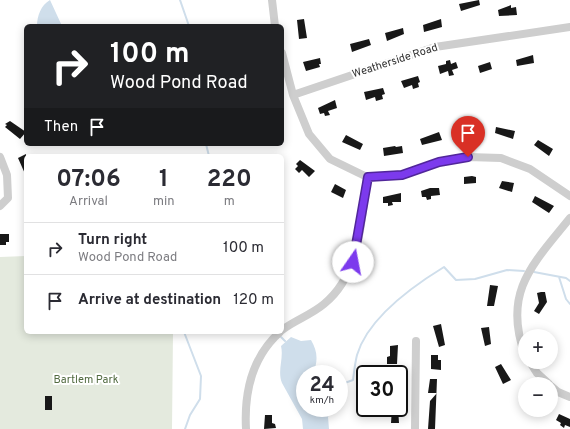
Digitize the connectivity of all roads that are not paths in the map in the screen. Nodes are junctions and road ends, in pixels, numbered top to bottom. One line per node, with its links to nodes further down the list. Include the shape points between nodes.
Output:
1 (272, 0): 2 (street)
2 (275, 24)
3 (570, 27): 5 (street, Weatherside Road, via 435,47)
4 (284, 61): 5 (street)
5 (293, 95): 7 (street, via 309,134 330,159)
6 (0, 157): 9 (street, via 7,176 8,198)
7 (368, 177): 8 (street, via 402,175 439,162 468,157 500,158 530,170); 11 (street, via 357,245 347,277 324,305)
8 (570, 196)
9 (0, 206)
10 (570, 218): 12 (street, via 532,266 520,288 517,306)
11 (284, 329)
12 (518, 333)
13 (278, 334): 19 (street, via 258,359 250,378)
14 (416, 341): 20 (street)
15 (534, 369): 16 (street)
16 (541, 377)
17 (558, 392): 18 (street)
18 (570, 397)
19 (246, 429)
20 (415, 429)

